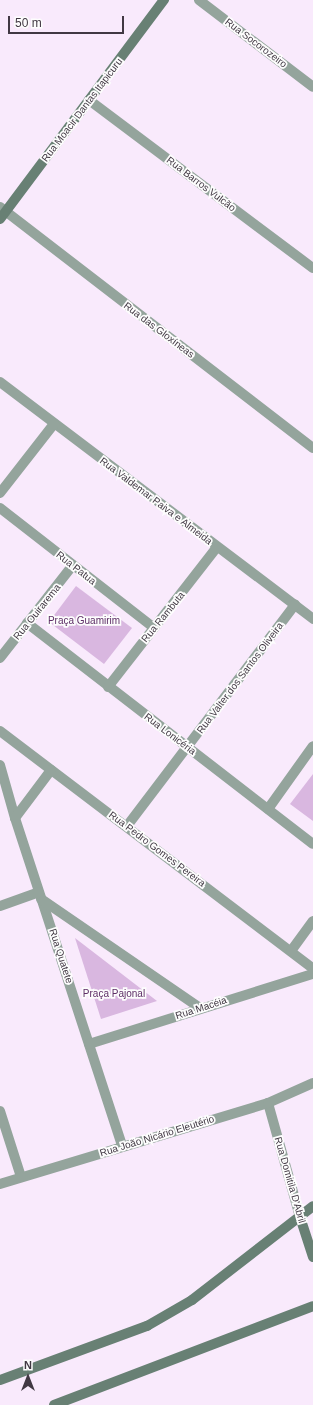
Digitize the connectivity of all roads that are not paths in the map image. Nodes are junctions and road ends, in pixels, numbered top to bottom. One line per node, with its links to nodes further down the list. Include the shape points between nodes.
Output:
1 (164, 0): 4 (street, Rua Moacir Dantas Itapicuru)
2 (199, 0): 3 (street, Rua Socorozeiro)
3 (313, 87)
4 (89, 100): 5 (street, Rua Moacir Dantas Itapicuru); 6 (street, Rua Barros Vulcão)
5 (2, 213): 9 (street, Rua das Gloxíneas)
6 (313, 268)
7 (0, 382): 8 (street, Rua Valdemar Paiva e Almeida)
8 (54, 424): 10 (street); 12 (street, Rua Valdemar Paiva e Almeida)
9 (313, 448)
10 (0, 493)
11 (0, 508): 13 (street, Rua Patua)
12 (217, 547): 14 (street, Rua Valdemar Paiva e Almeida); 17 (street, Rua Rambuta)
13 (73, 565): 16 (street, Rua Ouirarema); 17 (street, Rua Patua)
14 (295, 605): 15 (street, Rua Valdemar Paiva e Almeida); 21 (street, Rua Valter dos Santos Oliveira)
15 (313, 619)
16 (27, 623): 18 (street, Rua Ouirarema); 19 (street, Rua Lonicéria)
17 (153, 627): 19 (street, Rua Rambuta)
18 (0, 658)
19 (108, 687): 21 (street, Rua Lonicéria)
20 (0, 731): 24 (street, Rua Pedro Gomes Pereira)
21 (187, 747): 25 (street, Rua Lonicéria); 27 (street, Rua Valter dos Santos Oliveira)
22 (313, 747): 25 (street)
23 (0, 765): 26 (street, Rua Quatete)
24 (51, 770): 26 (street); 27 (street, Rua Pedro Gomes Pereira)
25 (268, 809): 28 (street, Rua Lonicéria)
26 (14, 818): 29 (street, Rua Quatete)
27 (127, 826): 32 (street, Rua Pedro Gomes Pereira)
28 (313, 844)
29 (40, 895): 30 (street); 35 (street); 36 (street, Rua Quatete)
30 (0, 906)
31 (313, 921): 32 (street)
32 (291, 952): 33 (street, Rua Pedro Gomes Pereira)
33 (313, 969)
34 (313, 974): 35 (street, Rua Macéia)
35 (200, 1008): 36 (street, Rua Macéia)
36 (89, 1044): 40 (street, Rua Quatete)
37 (313, 1083): 38 (street, Rua João Nicário Eleutério)
38 (268, 1102): 40 (street, Rua João Nicário Eleutério); 44 (street, Rua Domitila D'Abril)
39 (0, 1111): 41 (street)
40 (122, 1146): 41 (street, Rua João Nicário Eleutério)
41 (21, 1177): 42 (street, Rua João Nicário Eleutério)
42 (0, 1184)
43 (313, 1206): 44 (street)
44 (300, 1217): 45 (street, Rua Domitila D'Abril); 48 (street, via 192,1300 147,1326)
45 (311, 1243): 46 (street, Rua Domitila D'Abril)
46 (313, 1256)
47 (313, 1306): 49 (street)
48 (0, 1380)
49 (54, 1405)

